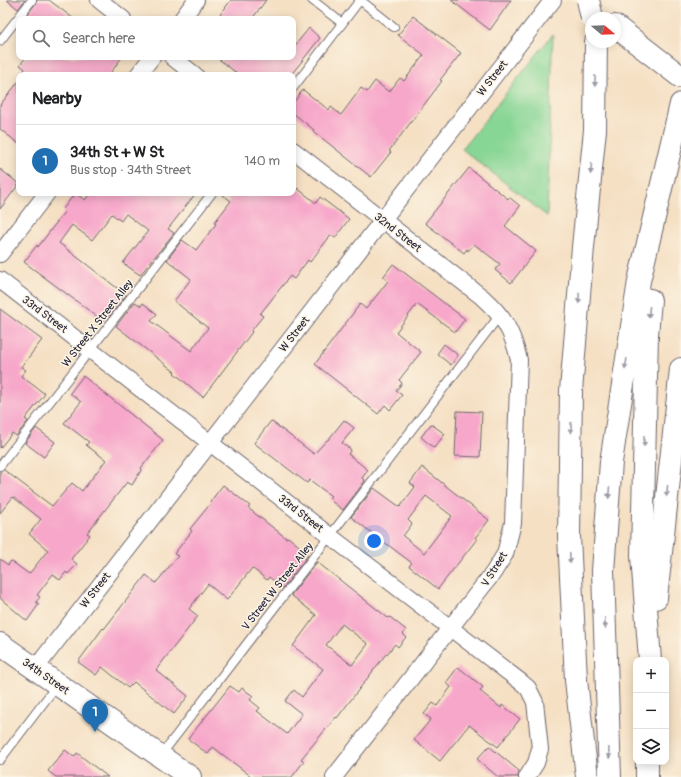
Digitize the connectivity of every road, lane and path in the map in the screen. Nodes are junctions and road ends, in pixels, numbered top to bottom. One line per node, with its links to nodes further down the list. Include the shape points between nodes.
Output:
1 (32, 0): 11 (lane)
2 (99, 0): 12 (street)
3 (196, 0): 13 (street)
4 (312, 0): 15 (lane)
5 (360, 0): 15 (lane); 16 (lane)
6 (553, 0): 31 (street, W Street)
7 (583, 0): 10 (main road)
8 (588, 0): 9 (main road, bridge)
9 (591, 12)
10 (598, 12)
11 (20, 16)
12 (119, 16)
13 (184, 16)
14 (16, 20): 18 (lane)
15 (342, 23): 25 (lane)
16 (394, 27)
17 (621, 31): 24 (main road)
18 (0, 41)
19 (596, 48): 52 (main road, one-way to 52, via 595,130 582,247 572,391 569,536 576,680)
20 (150, 60): 22 (street)
21 (176, 60): 23 (street)
22 (140, 72)
23 (191, 72)
24 (681, 77)
25 (296, 84)
26 (681, 104): 28 (main road)
27 (296, 152): 31 (street, 32nd Street)
28 (664, 175): 42 (main road, one-way to 42, via 647,335 642,556); 53 (main road, one-way to 53, via 639,281 611,462 603,570)
29 (45, 196): 32 (street)
30 (210, 196): 35 (lane, W Street X Street Alley)
31 (383, 221): 34 (street, 32nd Street, via 482,297); 37 (street, W Street)
32 (0, 254)
33 (0, 280): 35 (street, 33rd Street)
34 (500, 315): 39 (lane, V Street W Street Alley); 40 (street, V Street, via 515,343 519,360 513,523 499,564)
35 (91, 349): 37 (street, 33rd Street); 38 (lane, W Street X Street Alley)
36 (681, 369): 43 (main road, one-way to 43)
37 (210, 443): 39 (street, 33rd Street); 44 (street, W Street)
38 (0, 466)
39 (330, 536): 40 (street, 33rd Street); 46 (lane, V Street W Street Alley)
40 (450, 628): 50 (street, V Street); 51 (street, 33rd Street, via 521,682 532,695 540,749 536,763)
41 (0, 644): 44 (main road, 34th Street)
42 (650, 657)
43 (650, 657)
44 (35, 669): 45 (main road, 34th Street)
45 (58, 684): 46 (main road, 34th Street); 47 (lane)
46 (160, 756): 49 (main road, 34th Street)
47 (0, 760)
48 (647, 765): 54 (main road)
49 (190, 777)
50 (334, 777)
51 (527, 777)
52 (587, 777)
53 (610, 777)
54 (647, 777)

